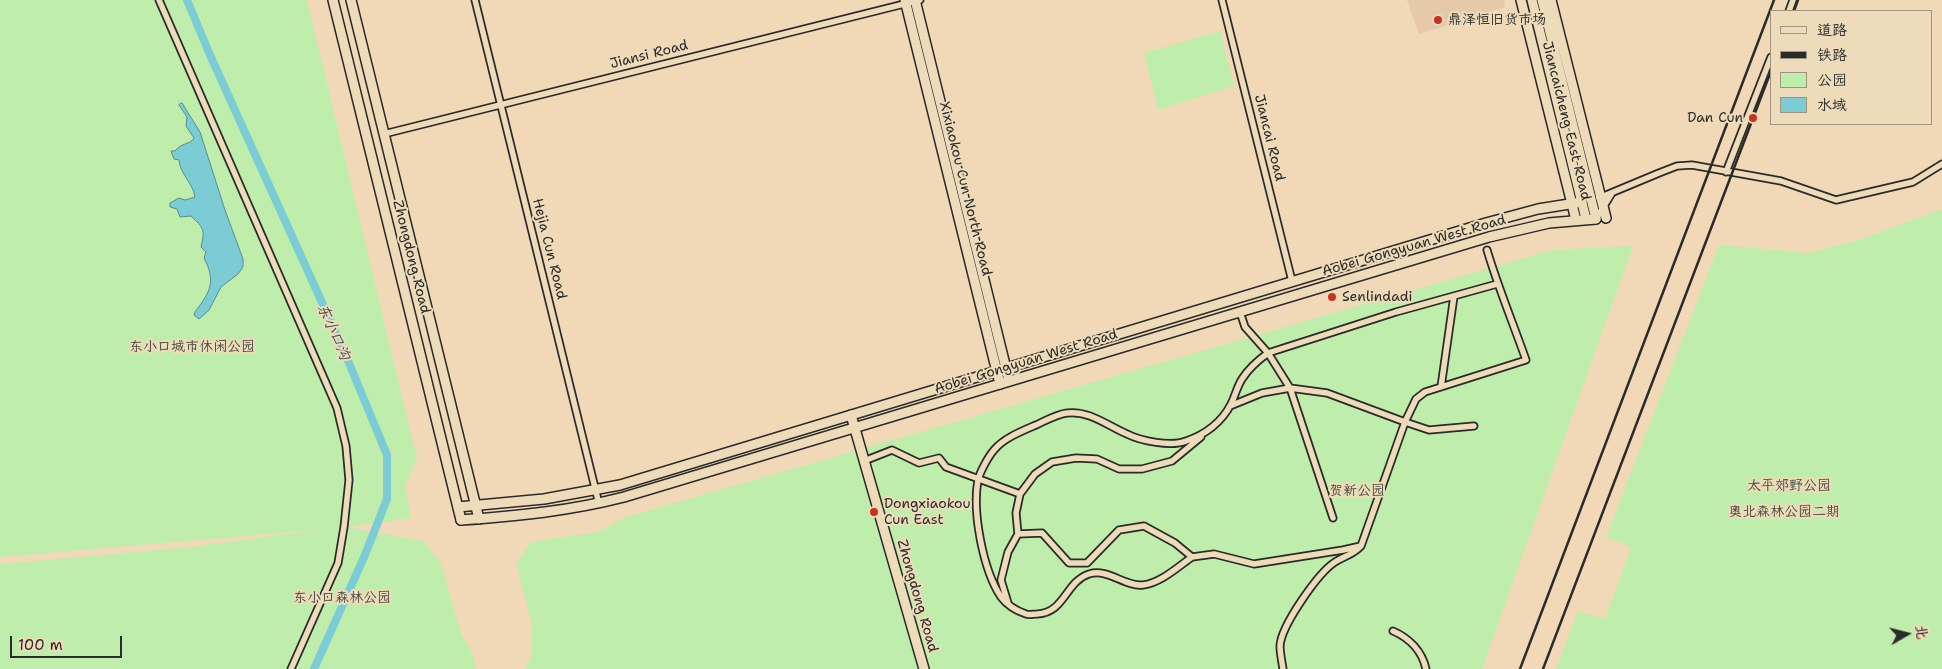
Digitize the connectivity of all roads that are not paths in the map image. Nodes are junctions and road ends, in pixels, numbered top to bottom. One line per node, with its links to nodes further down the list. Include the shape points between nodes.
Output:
1 (159, 0): 56 (street, via 336,408 346,446 348,498 338,563)
2 (334, 0): 47 (main road, Zhongdong Road)
3 (351, 0): 13 (main road, Zhongdong Road)
4 (475, 0): 12 (street, Hejia Cun Road)
5 (1222, 0): 26 (street, Jiancai Road)
6 (1521, 0): 19 (main road, Jiancaicheng East Road)
7 (1532, 0): 18 (main road, Jiancaicheng East Road)
8 (1542, 0): 17 (main road, Jiancaicheng East Road)
9 (1551, 0): 17 (main road, Jiancaicheng East Road)
10 (912, 1): 12 (street, Jiansi Road); 31 (main road, Xixiaokou Cun North Road)
11 (1770, 60): 15 (street)
12 (501, 105): 13 (street, Jiansi Road); 43 (street, Hejia Cun Road)
13 (384, 134): 46 (main road, Zhongdong Road)
14 (1942, 164): 15 (street, via 1912,182 1836,200 1781,181)
15 (1726, 172): 16 (street, via 1692,165 1676,166)
16 (1612, 193): 17 (street); 20 (street)
17 (1596, 199): 20 (main road, Jiancaicheng East Road); 21 (main road, Jiancaicheng East Road)
18 (1582, 202): 19 (main road, Aobei Gongyuan West Road); 23 (main road, Jiancaicheng East Road)
19 (1572, 203): 24 (main road, Jiancaicheng East Road); 26 (main road, Aobei Gongyuan West Road, via 1493,221)
20 (1603, 207): 21 (street); 22 (main road, Jiancaicheng East Road)
21 (1596, 218): 23 (main road, Aobei Gongyuan West Road)
22 (1606, 218)
23 (1586, 219): 24 (main road, Aobei Gongyuan West Road)
24 (1576, 220): 29 (main road, Aobei Gongyuan West Road, via 1489,237)
25 (1487, 250): 27 (street)
26 (1292, 281): 31 (main road, Aobei Gongyuan West Road)
27 (1497, 284): 28 (street); 33 (street, via 1526,360)
28 (1454, 296): 30 (street); 33 (street)
29 (1240, 312): 30 (street, via 1245,328); 32 (main road, Aobei Gongyuan West Road)
30 (1268, 353): 34 (street); 35 (street, via 1253,364 1240,381)
31 (1001, 370): 32 (main road, Xixiaokou Cun North Road); 36 (main road, Aobei Gongyuan West Road)
32 (1004, 383): 40 (main road, Aobei Gongyuan West Road)
33 (1441, 387): 37 (street, via 1416,399)
34 (1290, 388): 35 (street, via 1262,393); 37 (street, via 1327,393); 49 (street)
35 (1230, 406): 39 (street)
36 (851, 415): 40 (main road, Zhongdong Road); 43 (main road, Aobei Gongyuan West Road)
37 (1405, 422): 38 (street, via 1430,430); 52 (street)
38 (1474, 426)
39 (1215, 427): 42 (street, via 1185,442 1160,443 1128,435 1083,414 1066,413 1018,432 994,450); 44 (street, via 1172,461 1142,469 1119,468 1097,459 1052,462 1035,474)
40 (855, 428): 41 (main road, Zhongdong Road); 45 (main road, Aobei Gongyuan West Road)
41 (864, 461): 42 (street, via 892,450 919,462 939,458 946,467); 57 (main road, Zhongdong Road)
42 (978, 479): 44 (street); 54 (street, via 976,508 981,540 990,575)
43 (596, 490): 45 (street, Hejia Cun Road); 46 (main road, Aobei Gongyuan West Road)
44 (1020, 494): 51 (street, via 1016,513)
45 (599, 504): 48 (main road, Aobei Gongyuan West Road, via 537,514)
46 (476, 505): 47 (main road, Aobei Gongyuan West Road); 48 (main road, Zhongdong Road)
47 (458, 507): 50 (main road, Zhongdong Road)
48 (479, 518): 50 (main road, Aobei Gongyuan West Road)
49 (1333, 518)
50 (461, 520)
51 (1018, 534): 53 (street, via 1042,533 1069,563 1087,563 1120,530 1144,526 1175,543); 54 (street, via 1008,552 1001,580)
52 (1361, 546): 53 (street, via 1254,564 1214,554); 58 (street, via 1355,553 1335,561 1313,582 1283,632 1280,645)
53 (1192, 557): 54 (street, via 1144,585 1131,584 1111,575 1089,574 1070,587 1061,603 1047,613 1027,614)
54 (1008, 605)
55 (1393, 631): 59 (street, via 1410,641)
56 (291, 669)
57 (924, 669)
58 (1284, 669)
59 (1426, 669)

